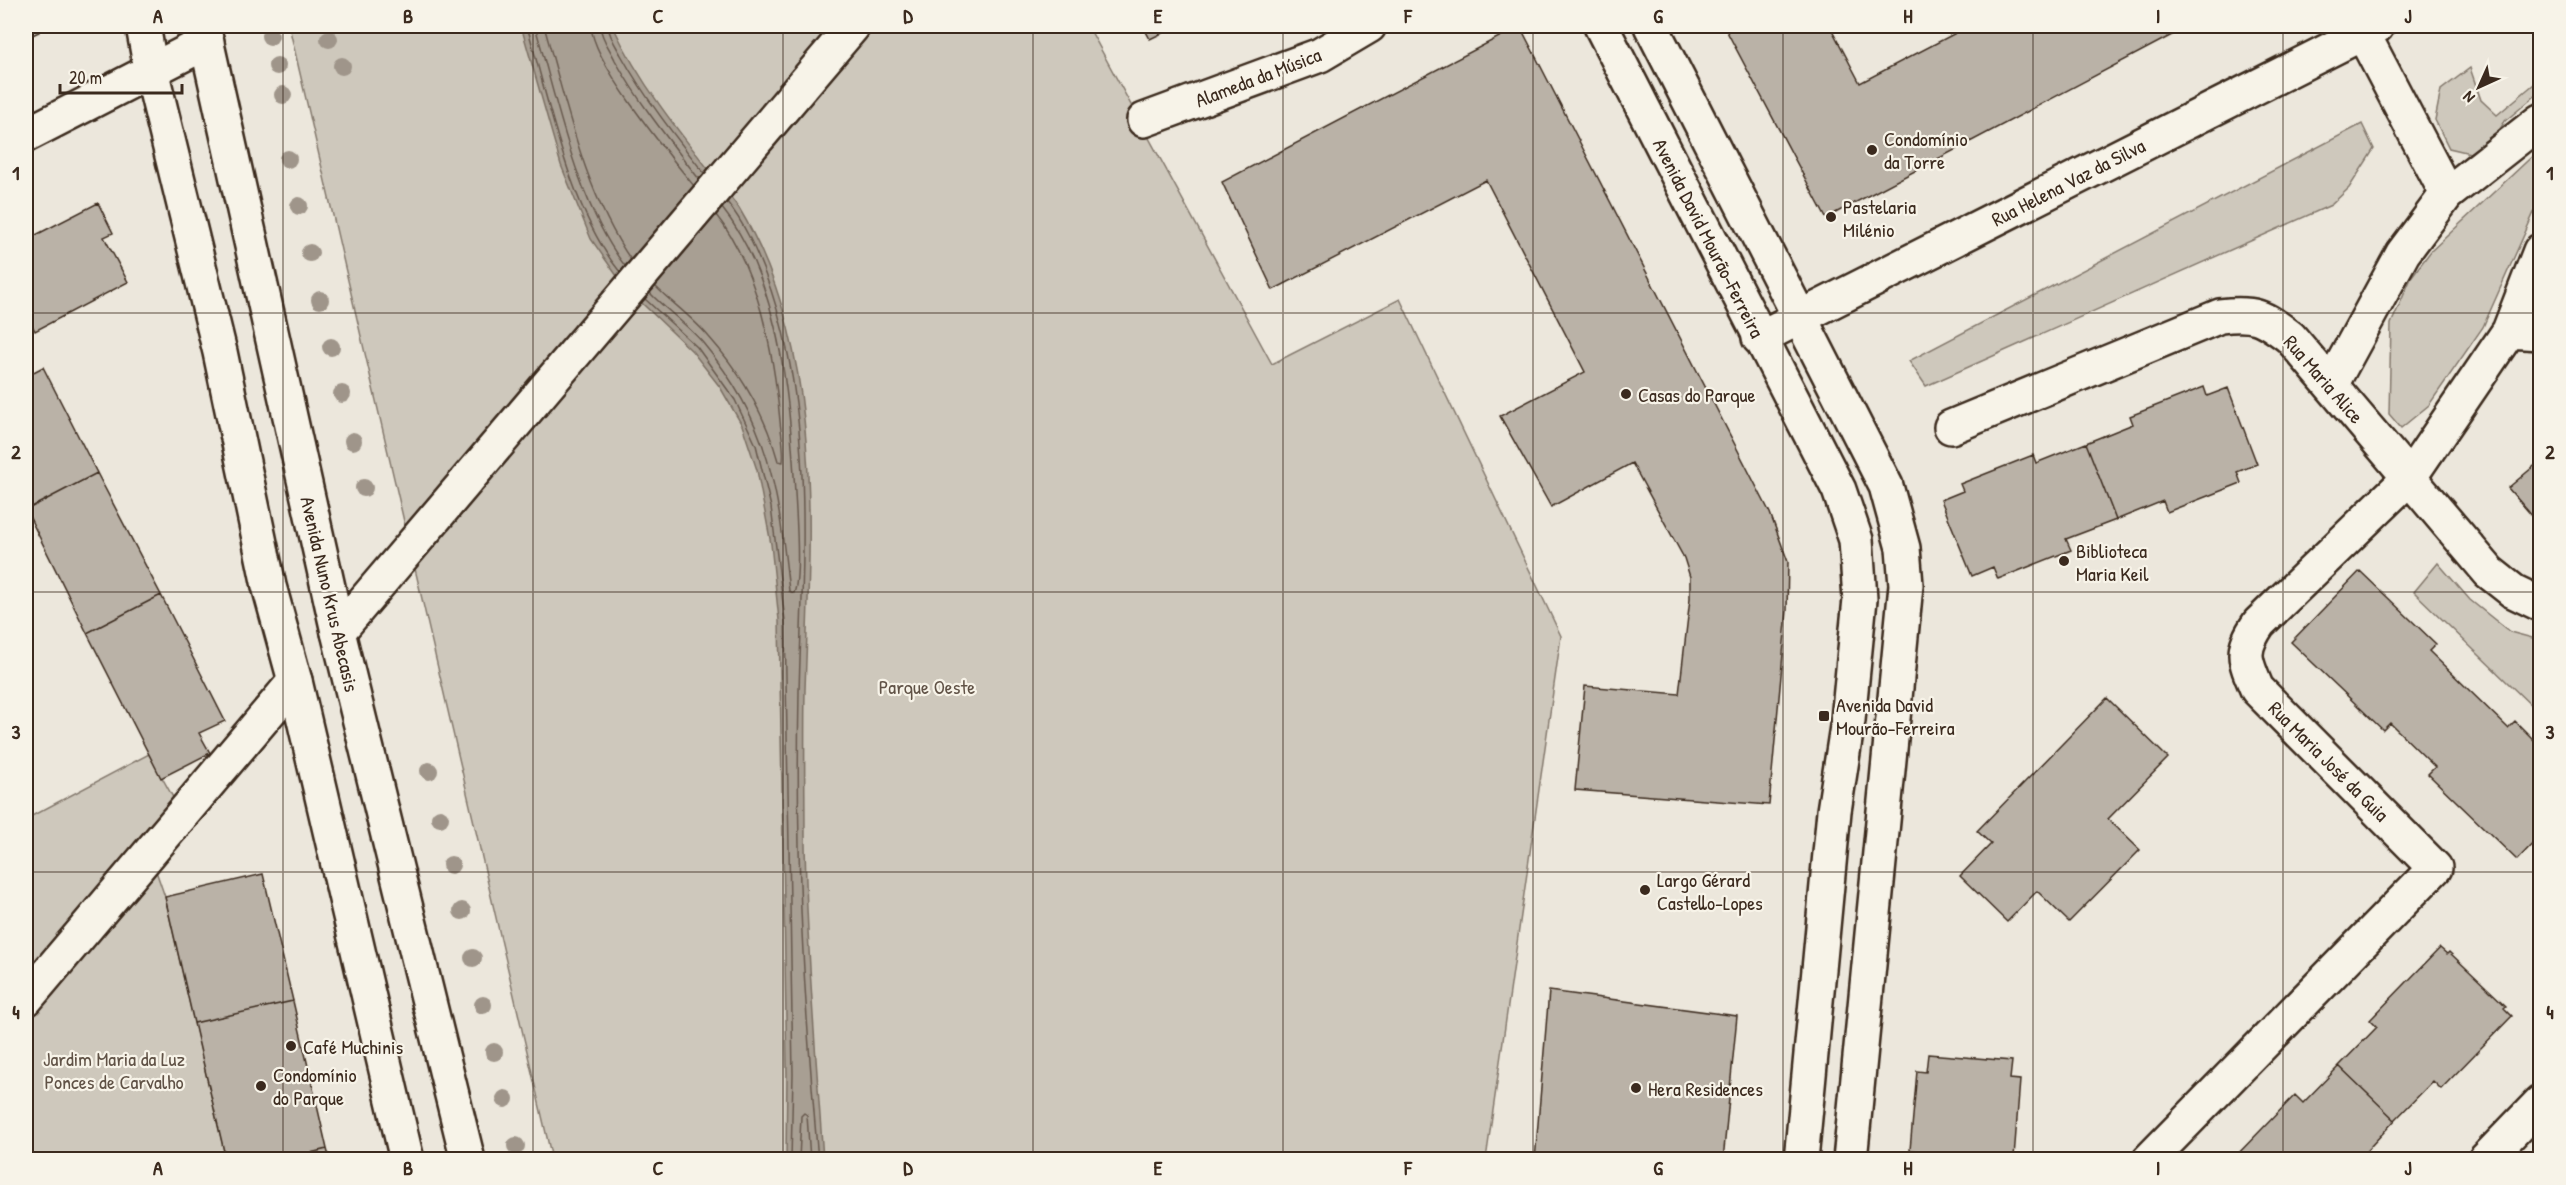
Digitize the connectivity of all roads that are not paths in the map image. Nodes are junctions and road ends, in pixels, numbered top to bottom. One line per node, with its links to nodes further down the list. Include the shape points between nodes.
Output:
1 (143, 26): 8 (street)
2 (853, 26): 21 (street)
3 (1370, 26): 9 (street, Alameda da Música, via 1320,55)
4 (1601, 26): 16 (street, Avenida David Mourão-Ferreira)
5 (1651, 26): 14 (street)
6 (2366, 28): 12 (street); 14 (street, Rua Helena Vaz da Silva)
7 (205, 34): 8 (street); 21 (street, Avenida Nuno Krus Abecasis)
8 (151, 70): 11 (street); 22 (street)
9 (1144, 120)
10 (2541, 121): 12 (street)
11 (26, 135)
12 (2447, 194): 17 (street, via 2403,253)
13 (2541, 252): 15 (street, Rua Maria José da Guia)
14 (1800, 318): 16 (street, Rua Helena Vaz da Silva); 28 (street, via 1886,486 1903,548 1906,585)
15 (2525, 332): 19 (street, Rua Maria José da Guia)
16 (1759, 338): 27 (street, Avenida David Mourão-Ferreira, via 1839,490 1856,540 1860,599 1834,812)
17 (2331, 385): 18 (street, Rua Maria Alice, via 2290,337 2268,320 2246,313 2220,316); 19 (street, Rua Maria Alice)
18 (1951, 428)
19 (2409, 478): 20 (street, Rua Maria Alice, via 2489,572 2513,591); 29 (street, Rua Maria José da Guia, via 2259,623 2246,641 2245,661 2257,689 2435,868)
20 (2541, 604)
21 (338, 632): 26 (street, Avenida Nuno Krus Abecasis)
22 (294, 681): 23 (street); 25 (street)
23 (26, 999)
24 (2541, 1103): 30 (street)
25 (407, 1160)
26 (468, 1160)
27 (1801, 1160)
28 (1850, 1160)
29 (2149, 1160)
30 (2485, 1160)

